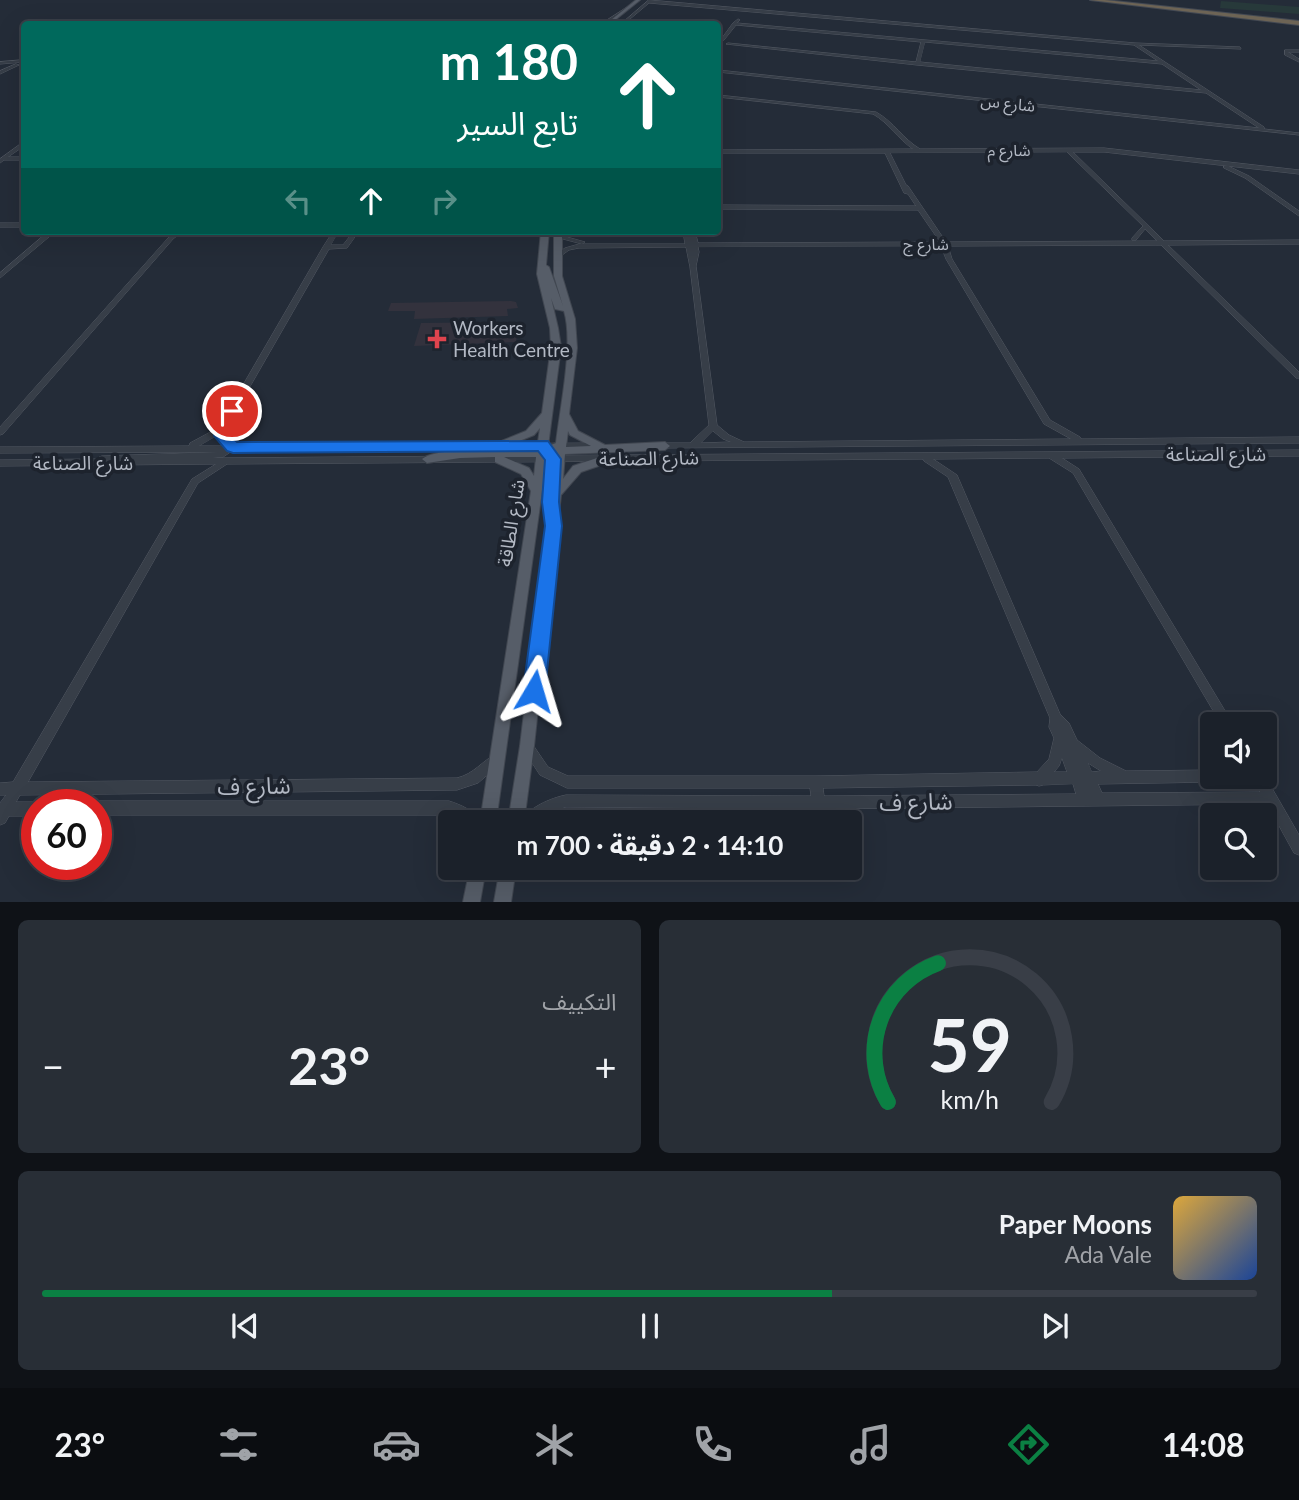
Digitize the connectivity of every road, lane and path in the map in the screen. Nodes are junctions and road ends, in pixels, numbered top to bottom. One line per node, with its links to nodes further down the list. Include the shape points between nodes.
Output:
1 (638, 0): 5 (main road)
2 (1092, 0): 10 (highway)
3 (1107, 0): 10 (highway)
4 (649, 1): 6 (street); 9 (main road)
5 (627, 9): 7 (street); 8 (main road)
6 (745, 10): 11 (street); 14 (street)
7 (608, 21)
8 (612, 21)
9 (623, 21)
10 (1299, 22)
11 (734, 24): 12 (street); 13 (street)
12 (923, 41): 21 (street); 22 (street)
13 (723, 43): 15 (street)
14 (1135, 44): 16 (street); 21 (street)
15 (742, 47): 22 (street)
16 (1240, 48)
17 (1299, 51): 18 (street, via 1286,51)
18 (1299, 61)
19 (21, 63): 23 (street)
20 (21, 63): 23 (street)
21 (1164, 63): 26 (street)
22 (917, 64): 26 (street)
23 (3, 65): 25 (street)
24 (721, 71): 28 (street, شارع س)
25 (0, 73)
26 (1208, 93): 28 (street)
27 (721, 96): 32 (street, via 874,113 888,119)
28 (1265, 130): 29 (street, شارع س)
29 (1299, 134)
30 (21, 145): 31 (street)
31 (15, 149): 35 (street); 40 (street)
32 (906, 151): 36 (street, شارع م); 36 (street, شارع م); 37 (street, شارع م)
33 (721, 153): 34 (street, شارع م)
34 (829, 153): 37 (street, شارع م); 37 (street, شارع م)
35 (21, 154)
36 (1071, 155): 41 (street, شارع م); 41 (street, شارع م, via 1112,150); 51 (street)
37 (887, 156): 46 (street)
38 (21, 157): 40 (street)
39 (21, 157): 40 (street)
40 (1, 158)
41 (1203, 162): 42 (street, شارع م); 44 (street, شارع م)
42 (1224, 167): 43 (street, شارع م); 45 (street)
43 (1254, 170): 44 (street, شارع م); 45 (street)
44 (1299, 173)
45 (1247, 177): 48 (street)
46 (917, 206): 47 (street); 64 (street)
47 (721, 207)
48 (1299, 216)
49 (0, 223): 50 (street)
50 (21, 223)
51 (1146, 229): 61 (street); 62 (street); 63 (street)
52 (46, 235): 73 (street)
53 (173, 235): 82 (street)
54 (334, 235): 69 (street)
55 (353, 235): 69 (street, via 345,247)
56 (544, 235): 72 (main road, شارع الطاقة)
57 (559, 235): 71 (main road, شارع الطاقة)
58 (564, 235): 68 (street, شارع ج, via 571,240)
59 (691, 240): 66 (street); 66 (street, شارع ج); 67 (street); 67 (street, شارع ج); 80 (street)
60 (1299, 240): 63 (street, شارع ج)
61 (1135, 241): 62 (street, شارع ج); 65 (street, شارع ج); 70 (street)
62 (1159, 241): 63 (street, شارع ج); 70 (street)
63 (1182, 241): 70 (street)
64 (935, 242): 65 (street); 65 (street, شارع ج); 67 (street, شارع ج); 79 (street)
65 (955, 242)
66 (667, 243): 68 (street, شارع ج)
67 (711, 243)
68 (623, 244): 71 (street, شارع ج, via 572,247)
69 (326, 247): 81 (street)
70 (1171, 253): 75 (street)
71 (556, 257): 74 (main road, شارع الطاقة)
72 (541, 258): 74 (main road, via 558,307); 76 (main road, شارع الطاقة, via 556,337)
73 (0, 276)
74 (569, 310): 78 (main road, شارع الطاقة, via 572,348)
75 (1299, 376)
76 (552, 384): 77 (main road, شارع الطاقة); 96 (main road)
77 (548, 413): 88 (main road, via 530,433); 96 (main road, شارع الطاقة)
78 (565, 413): 89 (main road, via 575,433); 96 (main road, شارع الطاقة)
79 (1047, 422): 84 (street); 85 (street)
80 (713, 426): 86 (street); 87 (street)
81 (221, 430): 91 (street); 92 (street)
82 (1, 431): 94 (street, via 7,444)
83 (1299, 440): 84 (street, شارع الصناعة)
84 (1084, 441): 85 (street, شارع الصناعة)
85 (1037, 442): 86 (street, شارع الصناعة)
86 (745, 444): 87 (street, شارع الصناعة)
87 (693, 445): 90 (street, شارع الصناعة)
88 (498, 446): 92 (street, شارع الصناعة); 96 (street, شارع الصناعة)
89 (600, 446): 90 (street, شارع الصناعة); 96 (street, شارع الصناعة)
90 (664, 446): 96 (main road)
91 (186, 447): 92 (street, شارع الصناعة); 94 (street, شارع الصناعة)
92 (233, 447): 109 (street, via 220,456 114,457)
93 (1299, 447): 97 (street, via 1280,447)
94 (20, 449): 95 (street, شارع الصناعة)
95 (0, 450)
96 (551, 452): 103 (main road); 104 (street, شارع الصناعة); 105 (street, شارع الصناعة); 113 (main road, شارع الطاقة); 114 (main road, شارع الطاقة); 115 (main road)
97 (1267, 453): 98 (street, شارع الصناعة); 100 (street, شارع الصناعة)
98 (1299, 453)
99 (1048, 455): 100 (street, شارع الصناعة); 102 (street, شارع الصناعة); 110 (street)
100 (1090, 455): 110 (street)
101 (915, 456): 102 (street, شارع الصناعة); 105 (street, شارع الصناعة); 111 (street, via 936,462)
102 (972, 456): 111 (street, via 957,463)
103 (428, 459): 104 (street, شارع الصناعة); 107 (street, شارع الصناعة)
104 (499, 459): 113 (main road, via 525,471)
105 (606, 459): 114 (main road, via 577,469)
106 (172, 462): 107 (street, شارع الصناعة); 109 (street, شارع الصناعة); 112 (street, via 192,470)
107 (228, 463): 112 (street)
108 (1, 464): 109 (street, شارع الصناعة)
109 (85, 464)
110 (1076, 471): 116 (street)
111 (952, 475): 117 (street, via 1056,718 1055,727)
112 (195, 481): 126 (street)
113 (537, 491): 119 (main road, شارع الطاقة)
114 (556, 495): 115 (main road, شارع الطاقة)
115 (553, 526): 118 (main road, شارع الطاقة)
116 (1220, 712)
117 (1064, 738): 121 (street); 122 (street); 123 (street, via 1055,762)
118 (527, 746): 124 (street, شارع ف, via 544,771 567,782); 135 (main road, شارع الطاقة)
119 (499, 757): 126 (street, شارع ف, via 480,776 457,784); 134 (main road, شارع الطاقة)
120 (1200, 776): 122 (street, شارع ف)
121 (1083, 778): 122 (street, شارع ف); 123 (street, شارع ف); 129 (street)
122 (1130, 779)
123 (1040, 780): 124 (street, شارع ف)
124 (815, 782): 130 (street)
125 (0, 789): 126 (street, شارع ف)
126 (17, 789): 137 (street)
127 (1265, 789): 128 (street)
128 (1270, 798): 129 (street, شارع ف); 138 (street)
129 (1092, 799): 130 (street, شارع ف)
130 (819, 803): 136 (street, شارع ف, via 566,801)
131 (112, 808): 133 (street, شارع ف)
132 (21, 810): 137 (street)
133 (456, 810)
134 (490, 810)
135 (518, 810)
136 (544, 810)
137 (2, 812)
138 (1299, 848)
139 (475, 880): 141 (main road)
140 (506, 880): 142 (main road)
141 (471, 901)
142 (502, 901)

